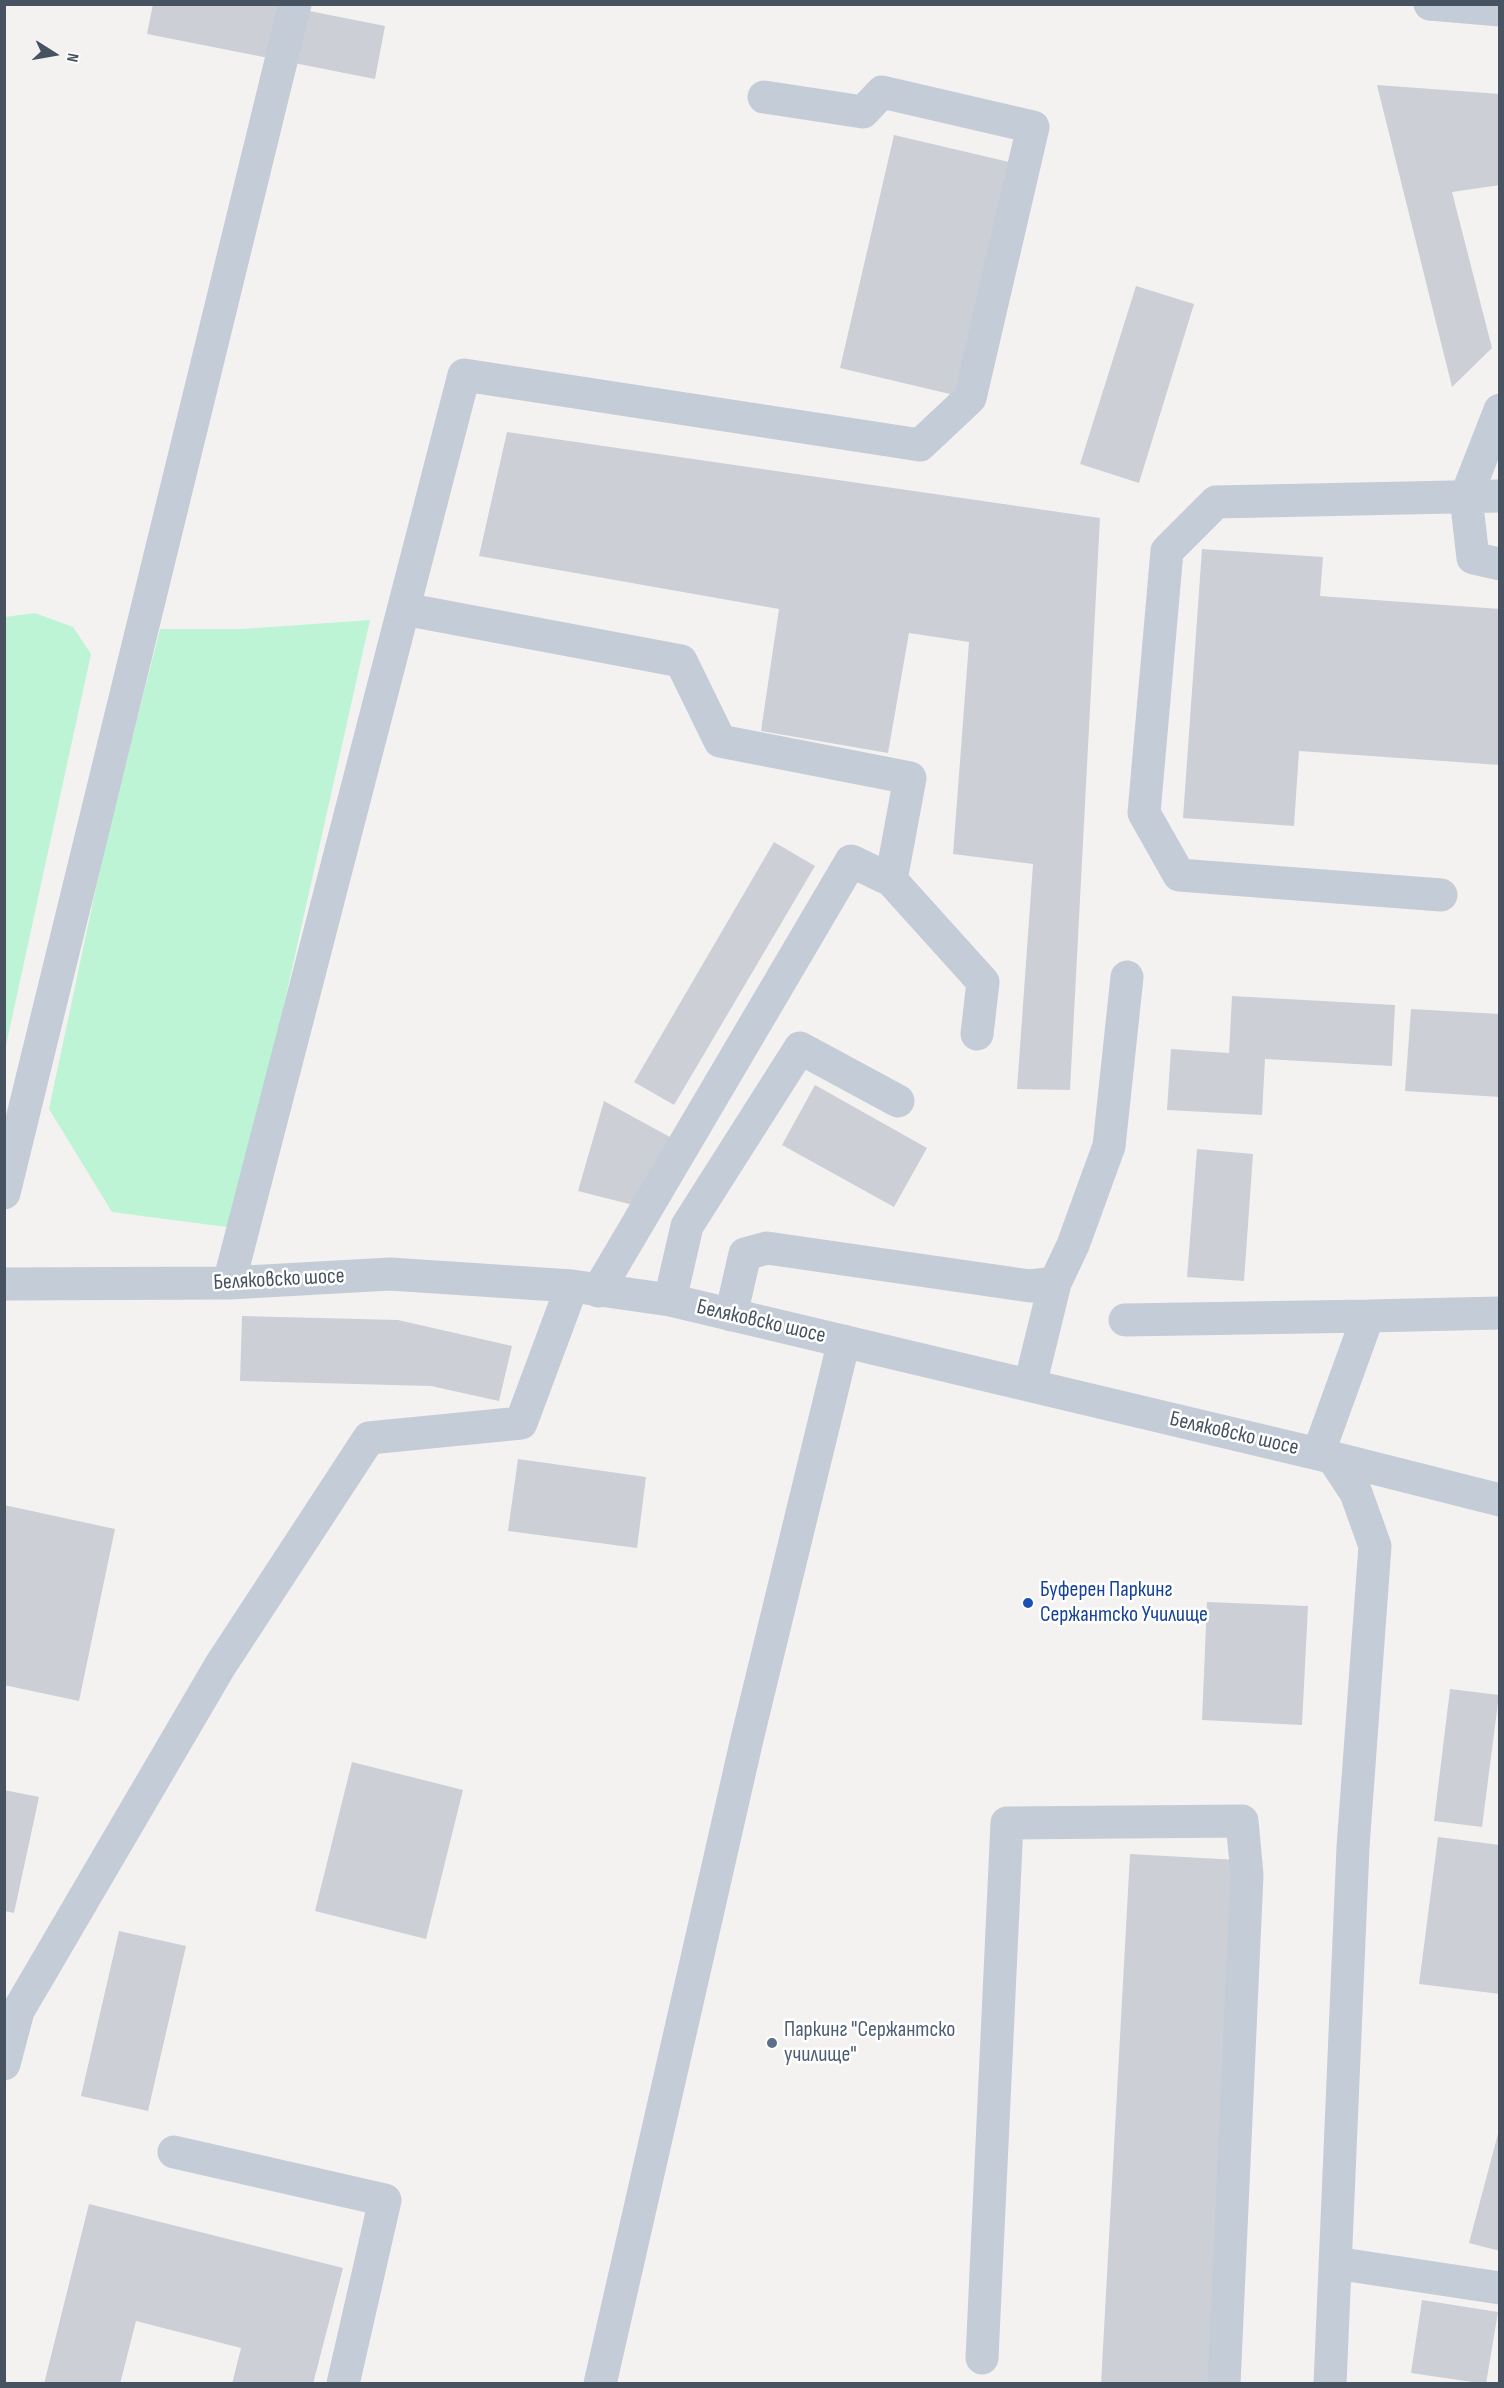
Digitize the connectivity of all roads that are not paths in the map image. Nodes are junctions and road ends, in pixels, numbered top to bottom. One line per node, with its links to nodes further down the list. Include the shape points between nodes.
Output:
1 (295, 4): 15 (street)
2 (1430, 4): 3 (street)
3 (1500, 10)
4 (764, 98): 9 (street, via 863,112 882,92 1034,127 970,398 920,445 464,375)
5 (1500, 410): 7 (street)
6 (1500, 496): 7 (street)
7 (1466, 497): 8 (street, via 1473,558); 11 (street, via 1216,502 1167,552 1144,813 1179,875)
8 (1500, 564)
9 (404, 609): 10 (street, via 681,661 720,741 910,778); 16 (street)
10 (891, 880): 13 (street, via 983,982); 19 (street, via 851,861)
11 (1441, 895)
12 (1127, 977): 17 (street, via 1109,1146)
13 (978, 1034)
14 (898, 1101): 20 (street, via 800,1048 687,1226)
15 (4, 1193)
16 (229, 1283): 18 (street, Беляковско шосе); 19 (street, Беляковско шосе, via 390,1274)
17 (1055, 1283): 22 (street, via 1030,1286 766,1248 745,1254); 26 (street)
18 (4, 1284)
19 (585, 1289): 20 (street, Беляковско шосе); 29 (street, via 521,1423 369,1438 202,1696 18,2012)
20 (670, 1300): 22 (street, Беляковско шосе)
21 (1500, 1312): 23 (street)
22 (731, 1315): 25 (street, Беляковско шосе)
23 (1368, 1316): 24 (street); 27 (street)
24 (1125, 1320)
25 (844, 1341): 26 (street, Беляковско шосе); 35 (street, via 744,1751)
26 (1030, 1385): 27 (street, Беляковско шосе)
27 (1326, 1456): 28 (street, Беляковско шосе); 31 (street, via 1356,1493 1375,1546 1353,1847)
28 (1500, 1500)
29 (4, 2064)
30 (174, 2152): 34 (street, via 385,2200)
31 (1335, 2263): 32 (street); 37 (street)
32 (1500, 2288)
33 (982, 2358): 36 (street, via 1007,1823 1242,1821 1247,1875)
34 (343, 2384)
35 (600, 2384)
36 (1224, 2384)
37 (1329, 2384)

